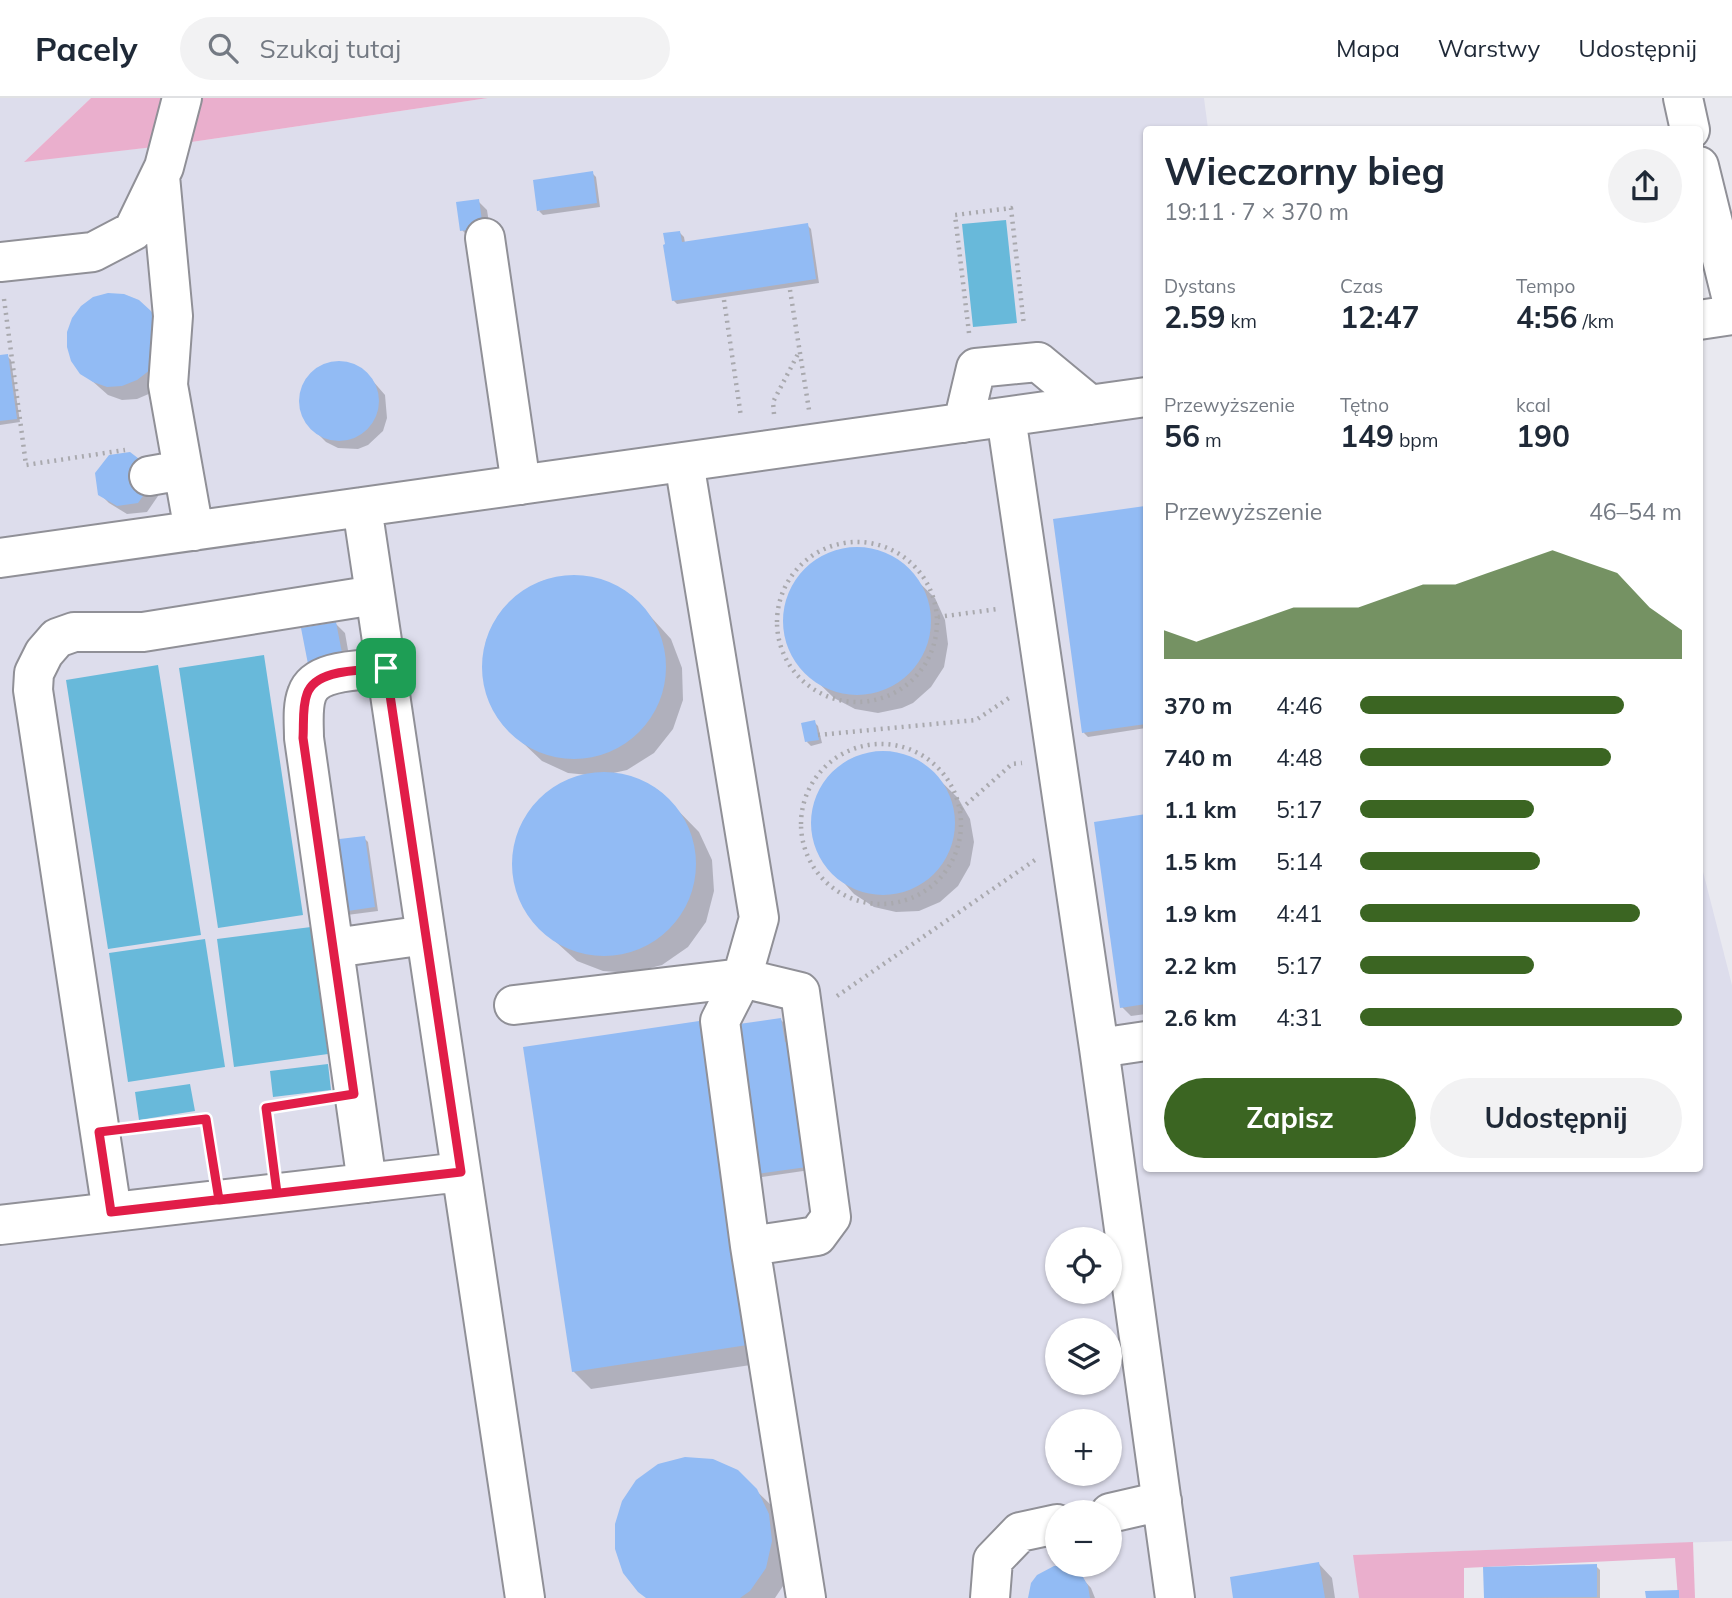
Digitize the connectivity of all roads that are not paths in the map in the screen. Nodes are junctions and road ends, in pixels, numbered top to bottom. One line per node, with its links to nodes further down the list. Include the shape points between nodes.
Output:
1 (182, 98): 4 (street)
2 (1683, 98): 3 (street)
3 (1689, 126)
4 (160, 176): 7 (street, via 133,231 93,252); 18 (street, via 173,316 168,385 170,463)
5 (1703, 182): 8 (street)
6 (485, 238): 16 (street)
7 (2, 278)
8 (1732, 300)
9 (1732, 315): 10 (street)
10 (1703, 319)
11 (1143, 397): 12 (street)
12 (1090, 405): 13 (street); 14 (street, via 1038,362 976,368)
13 (1006, 417): 14 (street); 27 (street)
14 (963, 423): 15 (street)
15 (684, 462): 16 (street); 24 (street, via 759,918)
16 (521, 485): 17 (street)
17 (362, 507): 18 (street); 20 (street)
18 (194, 531): 19 (street)
19 (0, 558)
20 (375, 595): 21 (street); 30 (street, via 143,632 74,632 57,638 34,673)
21 (386, 668): 22 (street); 23 (street, via 325,675 312,682 306,696 303,738)
22 (426, 934): 23 (street); 28 (street)
23 (334, 948): 29 (street)
24 (742, 978): 25 (street); 32 (street, via 720,1021); 32 (street, via 800,992 831,1217 817,1236)
25 (514, 1005)
26 (1143, 1041): 27 (street)
27 (1099, 1048): 33 (street)
28 (461, 1172): 29 (street); 36 (street)
29 (367, 1183): 30 (street)
30 (111, 1212): 31 (street)
31 (0, 1225)
32 (750, 1246): 37 (street)
33 (1162, 1501): 34 (street); 39 (street)
34 (1122, 1510)
35 (1045, 1527): 38 (street, via 1020,1532 993,1560)
36 (525, 1598)
37 (806, 1598)
38 (990, 1598)
39 (1175, 1598)

